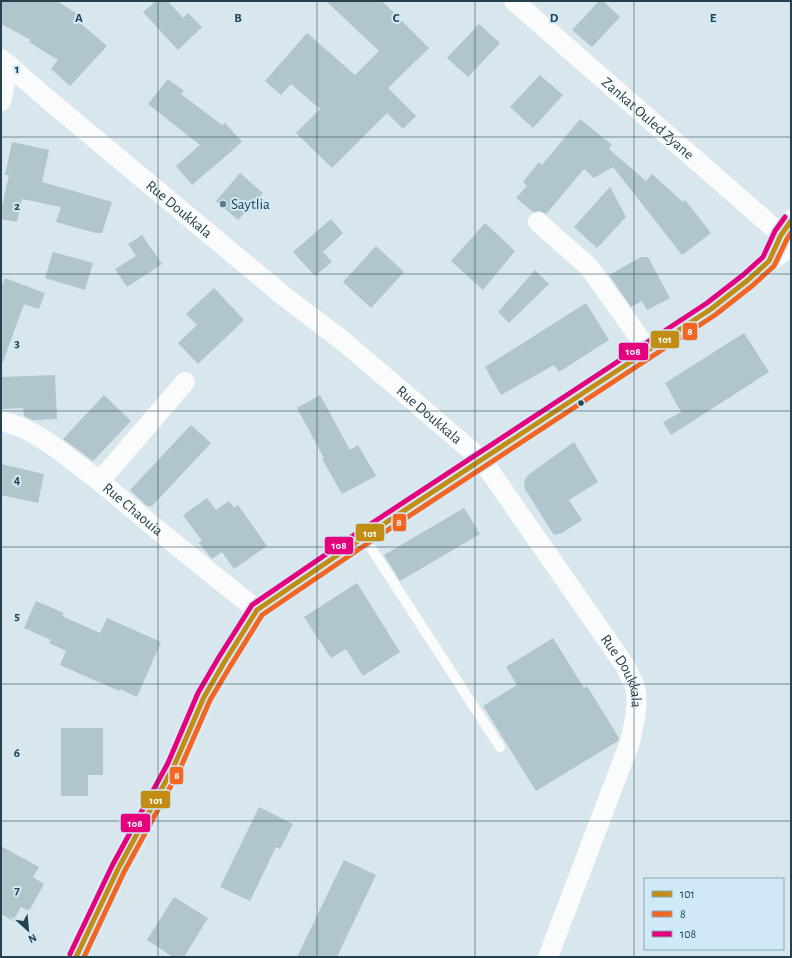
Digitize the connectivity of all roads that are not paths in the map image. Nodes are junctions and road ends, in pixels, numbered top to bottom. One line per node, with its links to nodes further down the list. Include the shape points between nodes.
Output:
1 (514, 1): 5 (street, Zankat Ouled Zyane)
2 (5, 62): 3 (street); 9 (street, Rue Doukkala)
3 (1, 101)
4 (538, 222): 6 (street, via 588,267)
5 (789, 236): 6 (main road, via 769,261 748,280 711,309)
6 (648, 350): 9 (main road)
7 (185, 382): 10 (street)
8 (1, 421): 10 (street, Rue Chaouia, via 42,438)
9 (482, 460): 11 (main road); 15 (street, Rue Doukkala, via 626,667 634,685 637,702 630,742)
10 (100, 481): 12 (street, Rue Chaouia)
11 (364, 537): 12 (main road); 13 (lane)
12 (257, 610): 14 (main road, via 204,697 174,766 118,869)
13 (500, 747)
14 (76, 957)
15 (548, 957)

